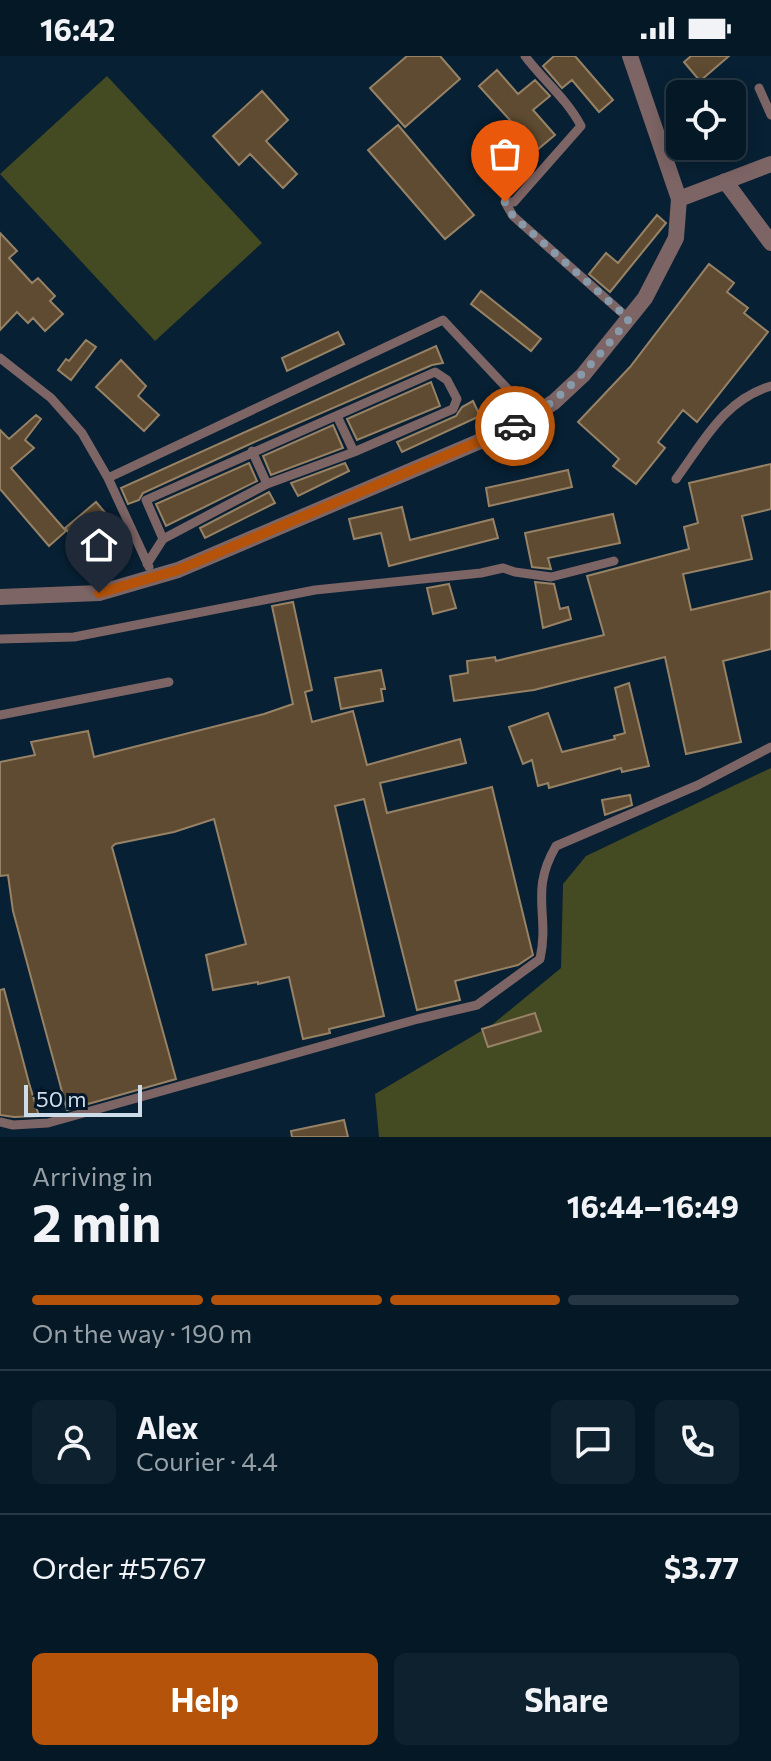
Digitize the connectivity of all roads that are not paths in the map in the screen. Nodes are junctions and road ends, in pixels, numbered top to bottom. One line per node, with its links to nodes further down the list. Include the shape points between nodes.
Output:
1 (525, 56): 9 (lane, via 571,107 581,126 514,202 505,202 524,227)
2 (630, 56): 7 (street)
3 (759, 88): 4 (lane)
4 (771, 115)
5 (770, 165): 6 (street)
6 (725, 181): 7 (street); 8 (street)
7 (679, 199): 9 (street, via 676,238)
8 (771, 243)
9 (629, 319): 13 (street, via 583,375)
10 (0, 358): 16 (lane, via 51,398 82,433)
11 (771, 386): 17 (lane, via 750,392 728,409)
12 (337, 416): 14 (lane); 15 (lane); 15 (lane, via 435,372 447,380 457,399 453,409)
13 (533, 416): 16 (lane, via 443,320); 21 (street, via 193,564)
14 (252, 451): 18 (lane); 19 (lane, via 146,500)
15 (354, 452): 18 (lane)
16 (108, 478): 21 (lane)
17 (676, 479)
18 (267, 484): 19 (lane)
19 (163, 539): 21 (lane)
20 (614, 561): 23 (lane, via 551,577 503,568 315,590 74,637)
21 (151, 571): 22 (street, via 99,593)
22 (0, 597)
23 (0, 639)
24 (169, 682): 25 (lane)
25 (0, 715)
26 (771, 747): 27 (lane, via 556,846 540,887 540,959 477,1005 48,1123)
27 (0, 1122)

